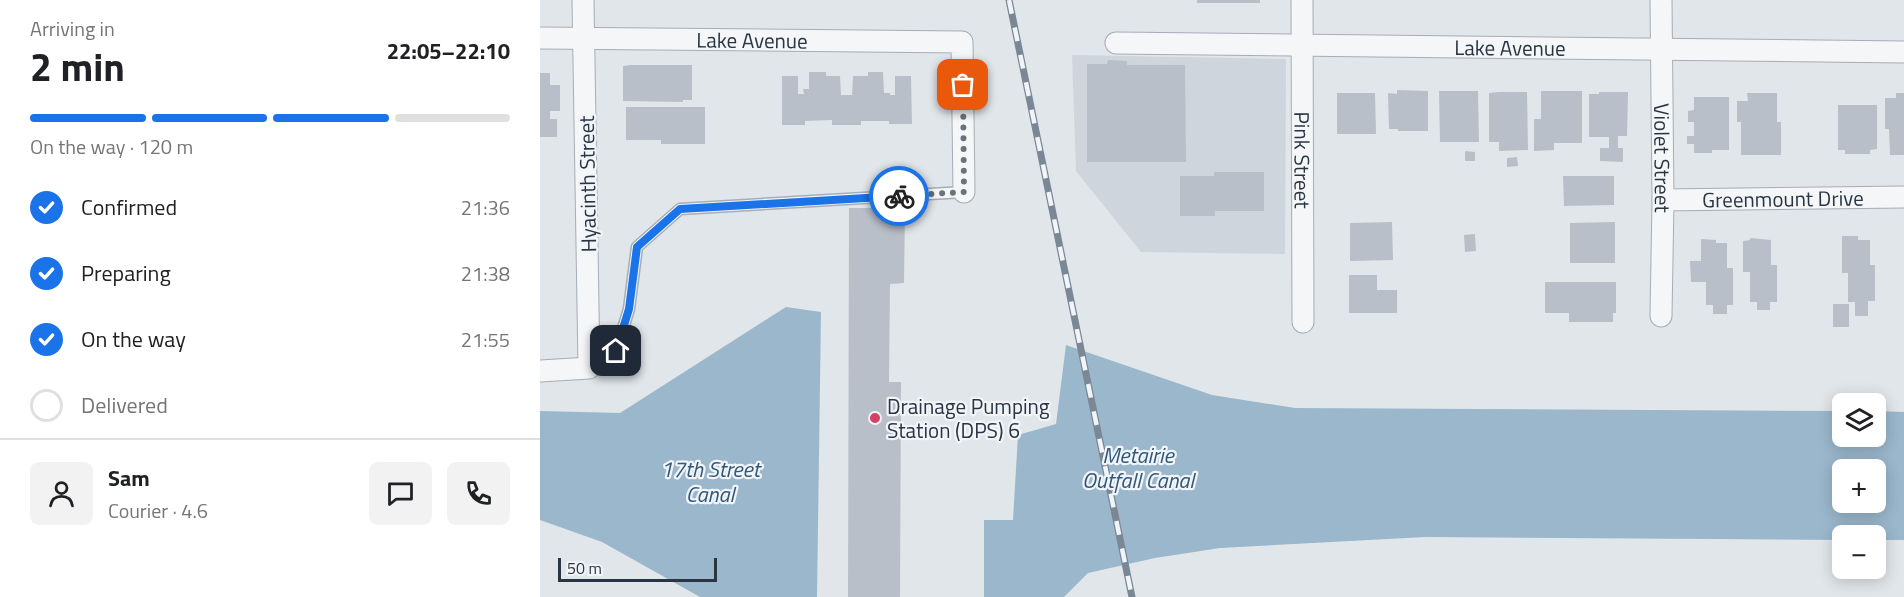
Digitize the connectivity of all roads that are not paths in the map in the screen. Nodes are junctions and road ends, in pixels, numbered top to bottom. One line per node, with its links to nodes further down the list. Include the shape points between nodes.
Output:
1 (584, 0): 5 (street, Hyacinth Street)
2 (1302, 0): 7 (street, Pink Street)
3 (1661, 0): 8 (street, Violet Street)
4 (540, 38): 5 (street, Lake Avenue)
5 (583, 38): 10 (street, Lake Avenue, via 962,42); 15 (street, Hyacinth Street)
6 (1116, 43): 7 (street, Lake Avenue)
7 (1302, 46): 8 (street, Lake Avenue); 14 (street, Pink Street)
8 (1661, 47): 9 (street, Lake Avenue); 12 (street, Violet Street)
9 (1904, 52)
10 (964, 192): 15 (lane, via 680,209 637,247 629,309 616,351)
11 (1904, 197): 12 (street, Greenmount Drive)
12 (1663, 200): 13 (street, Violet Street)
13 (1661, 316)
14 (1303, 322)
15 (589, 368): 16 (street)
16 (540, 371)

